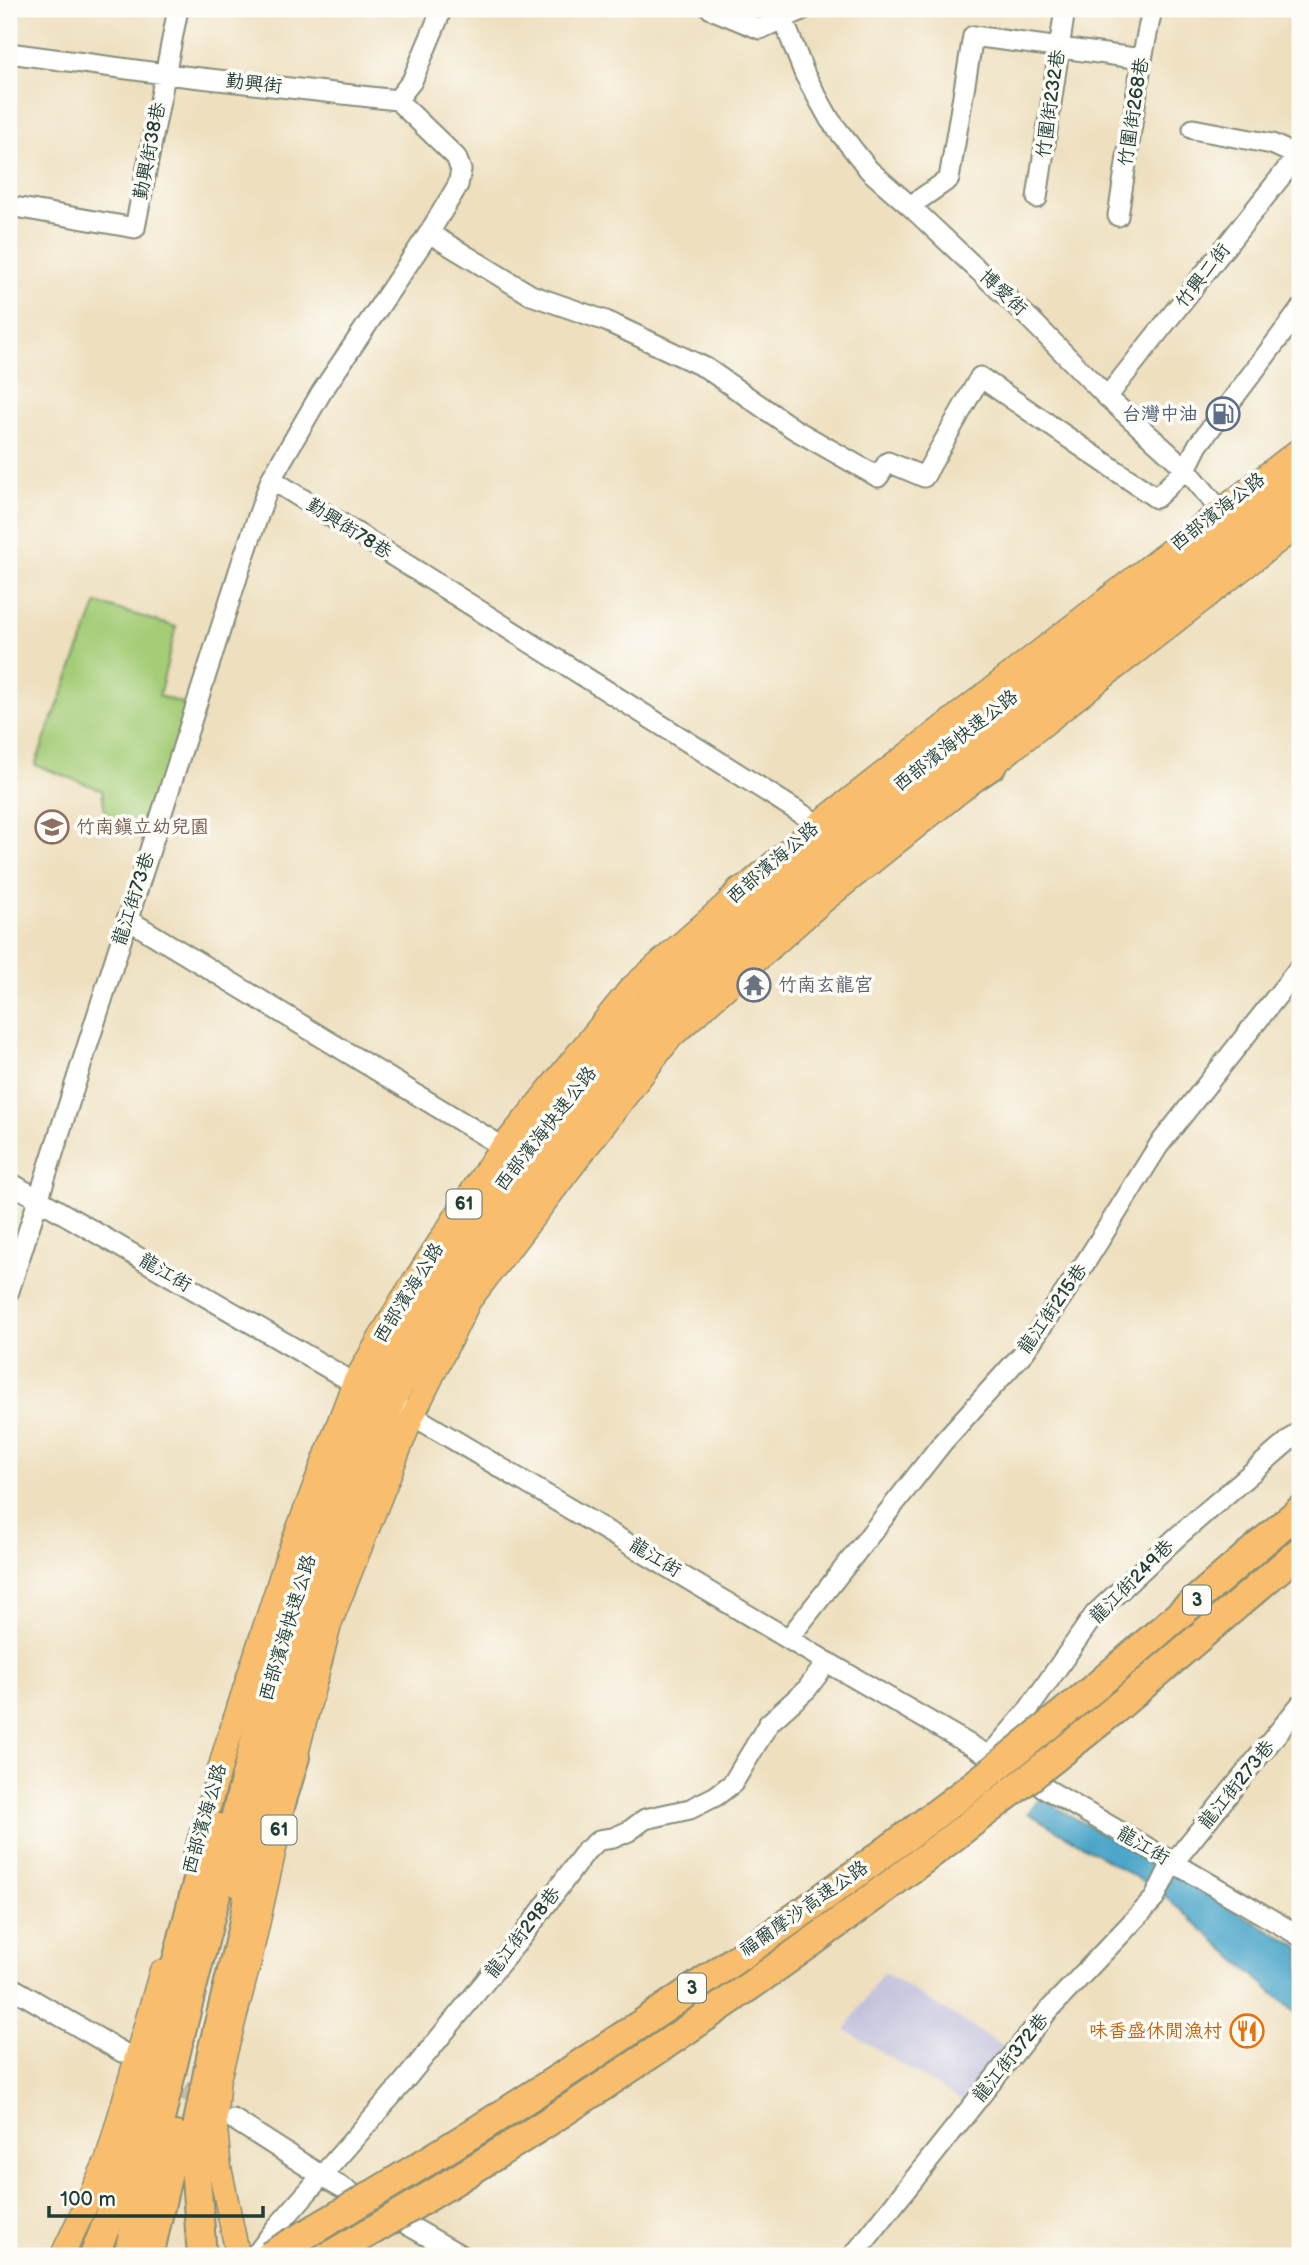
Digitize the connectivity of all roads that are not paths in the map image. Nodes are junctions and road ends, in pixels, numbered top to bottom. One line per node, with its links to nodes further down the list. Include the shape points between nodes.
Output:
1 (178, 9): 11 (street, 勤興街38巷)
2 (442, 9): 12 (street, via 412,81)
3 (711, 9): 7 (street, via 760,29)
4 (804, 9): 7 (street)
5 (1065, 9): 8 (street, 竹圍街232巷)
6 (1152, 9): 10 (street, 竹圍街268巷)
7 (781, 15): 17 (street, 博愛街, via 830,121 869,170)
8 (1060, 47): 10 (street); 15 (street, 竹圍街232巷); 17 (street, via 973,36 949,179)
9 (9, 53): 11 (street, 勤興街)
10 (1142, 59): 18 (street, 竹圍街268巷)
11 (165, 74): 12 (street, 勤興街); 16 (street, 勤興街38巷, via 135,228)
12 (397, 100): 19 (street, via 456,157 461,170 458,185)
13 (1194, 129): 14 (street, 竹興二街, via 1272,144)
14 (1299, 156): 21 (street, 竹興二街)
15 (1037, 198)
16 (9, 206)
17 (910, 206): 21 (street, 博愛街)
18 (1118, 216)
19 (429, 233): 23 (street, via 531,295 606,321 706,368 794,429 878,477 888,462 924,477 980,377 1156,498); 25 (street, via 320,393)
20 (1300, 310): 23 (street, via 1198,446)
21 (1107, 397): 23 (street, 博愛街)
22 (1300, 449): 28 (main road, 西部濱海公路 / 61)
23 (1186, 469): 28 (street, 博愛街)
24 (1300, 470): 28 (highway, 西部濱海快速公路 / 61)
25 (271, 479): 30 (street, 勤興街78巷); 33 (street, 龍江街73巷)
26 (1300, 498): 28 (highway, 西部濱海快速公路 / 61)
27 (1300, 524): 28 (main road, 西部濱海公路 / 61)
28 (1238, 534): 29 (main road, 西部濱海公路 / 61); 30 (main road, 西部濱海公路 / 61); 31 (highway, 西部濱海快速公路 / 61); 35 (highway, 西部濱海快速公路 / 61, via 799,867)
29 (992, 765): 31 (highway); 40 (main road, 西部濱海公路 / 61, via 822,902 671,1038 469,1301)
30 (818, 824): 32 (main road, 西部濱海公路 / 61)
31 (814, 881): 40 (highway, 西部濱海快速公路 / 61, via 668,1013 597,1093 483,1246)
32 (740, 892): 35 (highway); 36 (main road, 西部濱海公路 / 61, via 630,989)
33 (127, 919): 36 (street); 38 (street, 龍江街73巷)
34 (1300, 967): 44 (street, 龍江街215巷, via 1159,1145 1025,1351 943,1442)
35 (662, 993): 40 (highway, 西部濱海快速公路 / 61, via 580,1082 467,1230)
36 (503, 1147): 40 (main road, 西部濱海公路 / 61, via 402,1300)
37 (9, 1182): 38 (street, 龍江街)
38 (39, 1199): 39 (street, 龍江街73巷); 40 (street, 龍江街)
39 (9, 1291)
40 (382, 1398): 44 (street, 龍江街); 47 (main road, 西部濱海公路 / 61, via 330,1623); 47 (highway, 西部濱海快速公路 / 61, via 323,1515); 55 (main road, 西部濱海公路 / 61, via 286,1561 230,1734 107,2160)
41 (1300, 1432): 48 (street, 龍江街249巷, via 1178,1536 1096,1614 1026,1713)
42 (1300, 1510): 62 (highway, 福爾摩沙高速公路 / 3, bridge, via 1093,1689 896,1844 649,2018 392,2185)
43 (1300, 1551): 63 (highway, 福爾摩沙高速公路 / 3, bridge, via 1113,1712 896,1883 589,2095)
44 (789, 1638): 45 (street, 龍江街)
45 (823, 1666): 48 (street, 龍江街); 54 (street, 龍江街298巷, via 807,1689 769,1723 733,1783 690,1809 645,1819 586,1851 419,2064)
46 (1300, 1705): 49 (street, 龍江街273巷)
47 (276, 1741): 56 (highway, via 199,1876 114,2205); 57 (highway, 西部濱海快速公路 / 61, via 178,2043); 58 (highway, 西部濱海快速公路 / 61, via 196,2044); 59 (highway, via 243,1926 198,2123 195,2165); 60 (main road, 西部濱海公路 / 61, via 249,1963 218,2081 215,2121)
48 (989, 1756): 49 (street, 龍江街)
49 (1172, 1866): 50 (street, 龍江街); 65 (street, 龍江街372巷, via 1154,1899 1047,2012)
50 (1300, 1936)
51 (9, 1986): 52 (street)
52 (122, 2053)
53 (233, 2119): 54 (street)
54 (322, 2176): 61 (street, 龍江街298巷); 64 (street)
55 (62, 2256)
56 (94, 2256)
57 (128, 2256)
58 (149, 2256)
59 (202, 2256)
60 (238, 2256)
61 (252, 2256)
62 (269, 2256)
63 (329, 2256)
64 (462, 2256)
65 (853, 2256)

